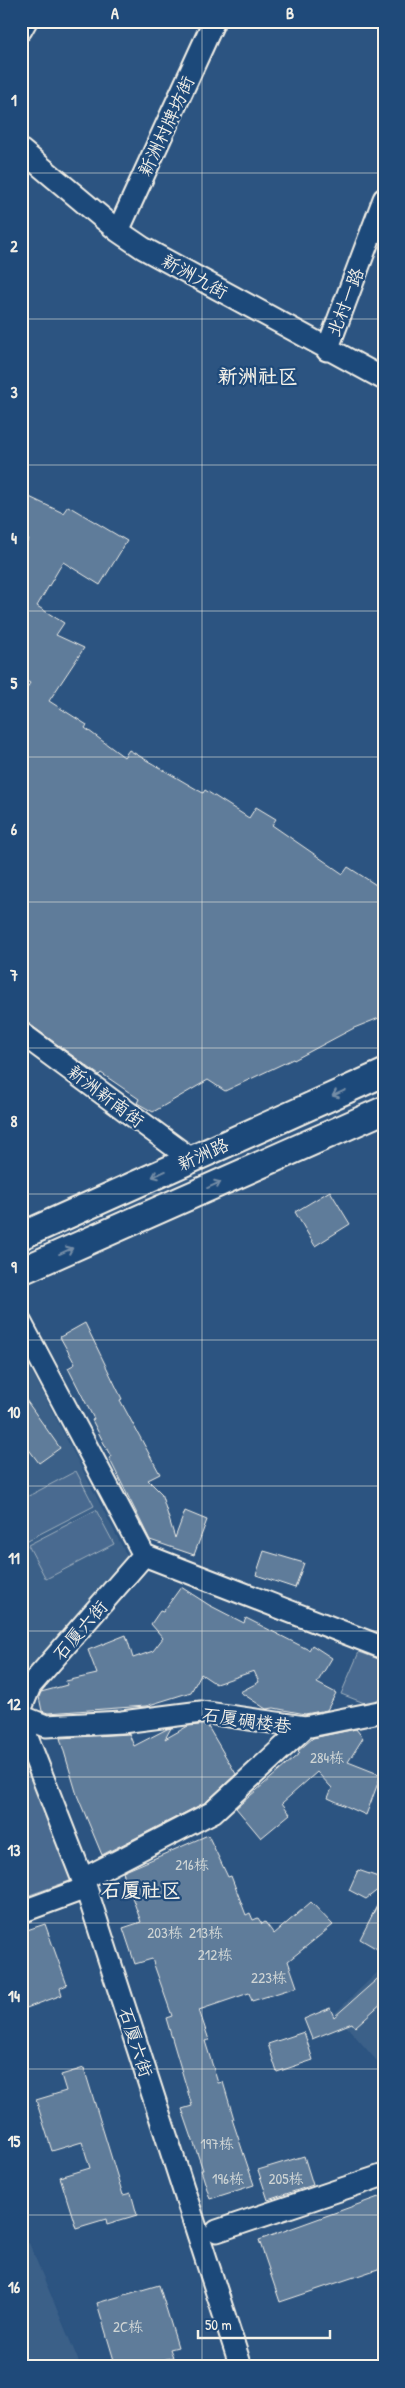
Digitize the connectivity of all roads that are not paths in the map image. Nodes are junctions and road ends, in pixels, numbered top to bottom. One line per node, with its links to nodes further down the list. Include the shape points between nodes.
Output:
1 (26, 21): 3 (street)
2 (214, 21): 6 (street, 新洲村牌坊街)
3 (21, 30)
4 (21, 150): 6 (street, 新洲九街)
5 (384, 199): 7 (street, 北村一路)
6 (118, 231): 7 (street, 新洲九街)
7 (327, 350): 8 (street, 新洲九街)
8 (384, 380)
9 (21, 1033): 14 (street, 新洲新南街)
10 (384, 1073): 14 (main road, 新洲路, one-way to 14)
11 (384, 1110): 13 (main road, 新洲路)
12 (384, 1127): 13 (main road)
13 (336, 1131): 16 (main road, 新洲路, one-way to 13)
14 (191, 1159): 15 (main road, 新洲路, one-way to 15)
15 (21, 1236)
16 (21, 1271)
17 (21, 1323): 18 (street)
18 (144, 1555): 19 (street); 20 (street, 石厦六街, via 30,1686)
19 (384, 1648)
20 (21, 1708)
21 (384, 1711): 24 (street, 石厦碉楼巷)
22 (21, 1716): 24 (street, 石厦碉楼巷, via 46,1726 122,1722 201,1712)
23 (21, 1722): 25 (street, 石厦六街)
24 (305, 1727): 25 (street, via 213,1812)
25 (85, 1884): 26 (street); 29 (street, 石厦六街)
26 (21, 1912)
27 (384, 2175): 28 (street)
28 (217, 2231)
29 (241, 2367)

